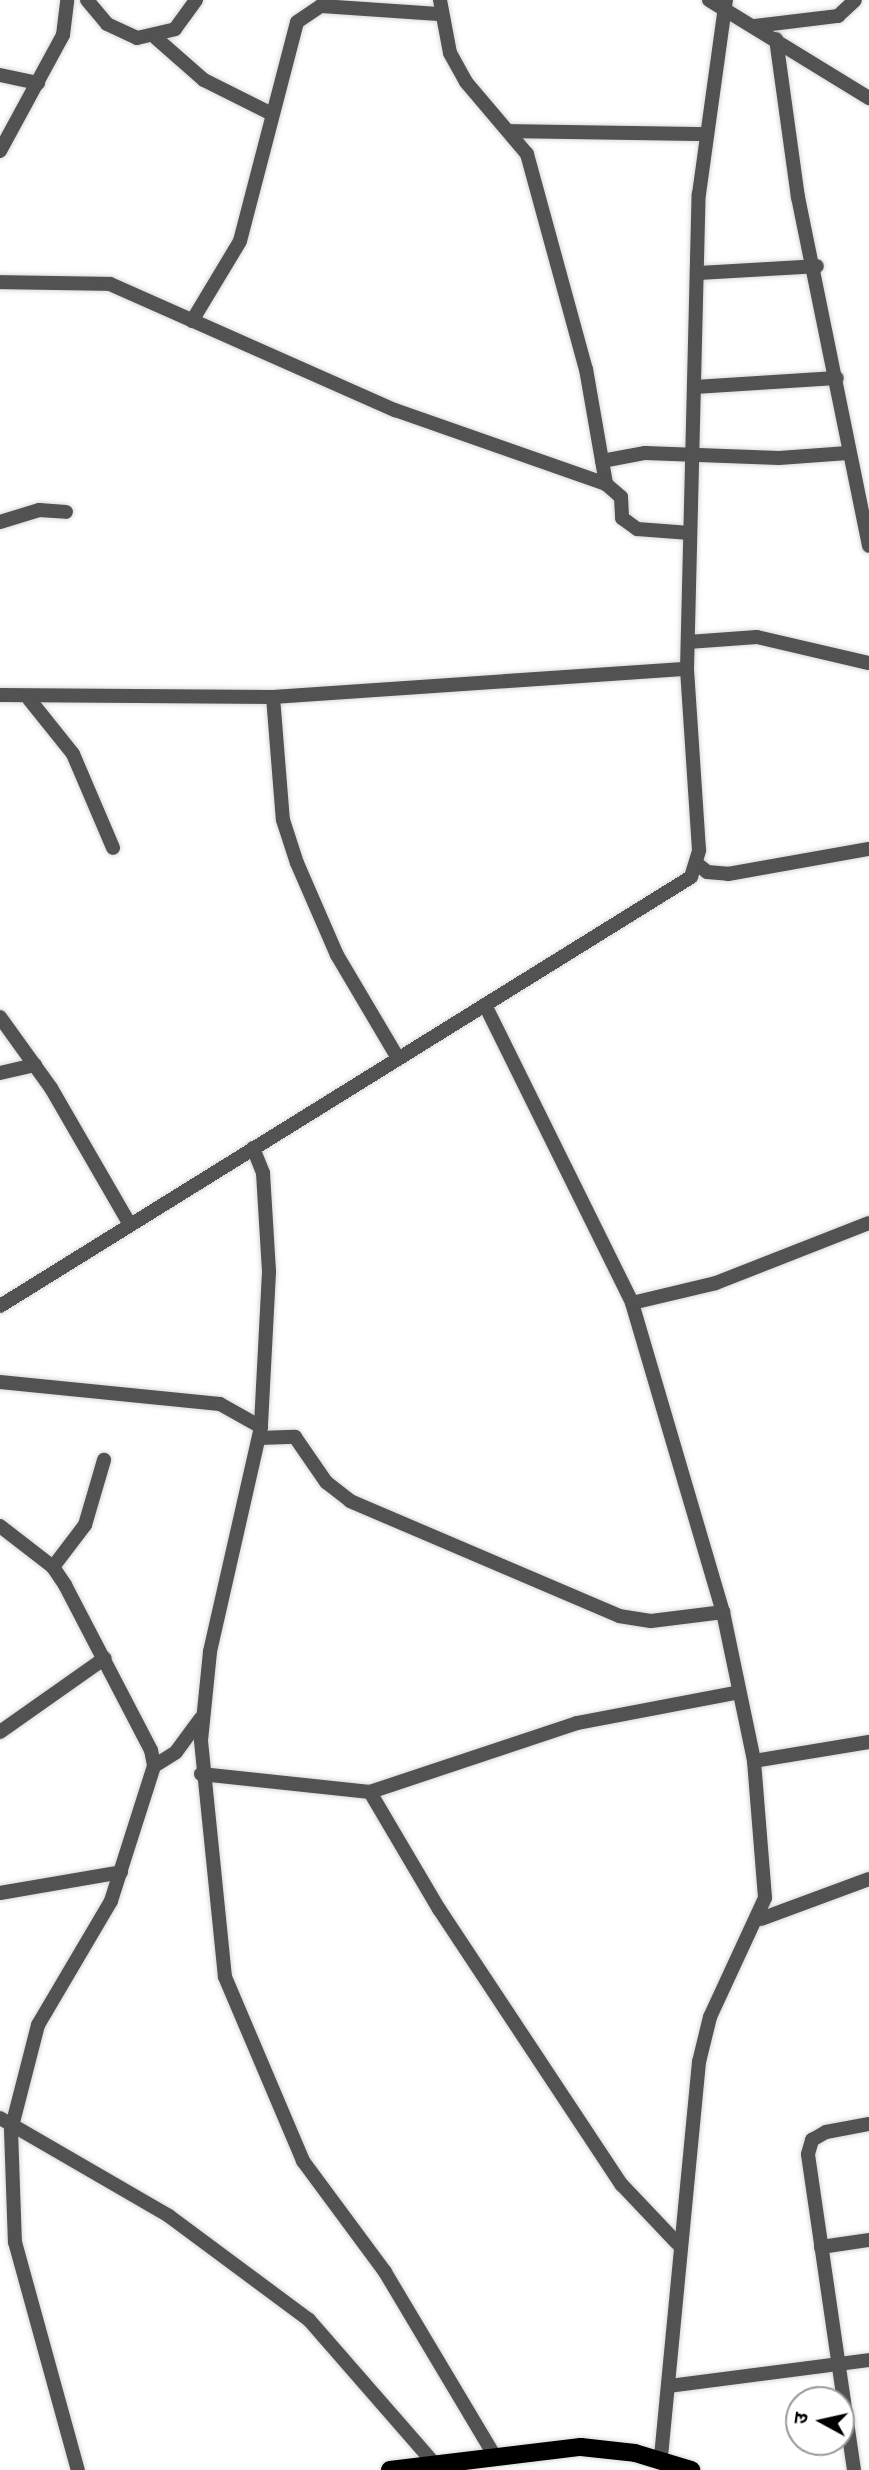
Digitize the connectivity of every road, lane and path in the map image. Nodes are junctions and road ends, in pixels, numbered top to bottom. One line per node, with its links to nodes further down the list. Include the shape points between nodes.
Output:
1 (67, 0): 11 (street, via 63,35)
2 (87, 0): 8 (street, via 107,24 137,38)
3 (196, 0): 8 (street, via 175,29)
4 (855, 0): 7 (street, via 838,16)
5 (719, 2): 7 (street); 15 (street)
6 (440, 7): 13 (street, via 321,6 306,12 287,46); 14 (street, via 466,82)
7 (755, 26): 9 (street)
8 (156, 38): 13 (street, via 204,80)
9 (776, 39): 12 (street); 17 (street, via 798,197)
10 (0, 75): 11 (street)
11 (38, 83): 16 (street)
12 (869, 98)
13 (272, 114): 20 (street, via 240,241)
14 (510, 131): 15 (street); 25 (street, via 527,154 586,369)
15 (706, 134): 18 (street)
16 (0, 151)
17 (817, 265): 18 (street); 21 (street)
18 (698, 273): 22 (street)
19 (0, 282): 20 (street, via 110,284)
20 (191, 321): 26 (street, via 395,410)
21 (837, 377): 22 (street); 23 (street)
22 (694, 387): 24 (street)
23 (848, 453): 24 (street); 30 (street)
24 (692, 456): 25 (street, via 645,453); 29 (street)
25 (603, 461): 26 (street)
26 (607, 484): 29 (street, via 621,497 627,527)
27 (66, 512): 28 (street, via 39,510)
28 (0, 522)
29 (690, 533): 31 (street)
30 (869, 546)
31 (688, 642): 32 (street, via 757,637); 33 (street)
32 (869, 663)
33 (687, 669): 35 (street); 39 (street)
34 (0, 695): 36 (street)
35 (273, 697): 36 (street); 42 (street, via 283,820 297,863 337,955)
36 (29, 699): 37 (street, via 73,754)
37 (113, 848)
38 (869, 849): 39 (street, via 728,874 706,872)
39 (696, 863): 40 (street, via 681,887)
40 (485, 1005): 42 (street); 48 (street)
41 (0, 1017): 43 (street)
42 (398, 1058): 45 (street)
43 (35, 1065): 44 (street); 46 (street)
44 (0, 1073)
45 (253, 1148): 46 (street); 51 (street, via 263,1173 269,1272)
46 (128, 1223): 49 (street)
47 (868, 1228): 48 (street, via 716,1283)
48 (632, 1303): 55 (street)
49 (0, 1306)
50 (0, 1382): 51 (street, via 220,1404)
51 (260, 1432): 55 (street, via 295,1437 326,1482 350,1501 619,1616 651,1620); 58 (street, via 210,1652)
52 (104, 1460): 54 (street, via 85,1525)
53 (0, 1526): 54 (street)
54 (53, 1567): 56 (street)
55 (723, 1612): 57 (street)
56 (105, 1658): 59 (street); 62 (street)
57 (739, 1692): 61 (street); 64 (street, via 577,1723)
58 (203, 1714): 62 (street, via 176,1752); 63 (street)
59 (0, 1732)
60 (869, 1742): 61 (street)
61 (754, 1761): 68 (street, via 765,1880)
62 (154, 1766): 65 (street)
63 (201, 1774): 64 (street); 78 (street, via 225,1977 273,2101 303,2161 385,2272)
64 (370, 1792): 73 (street, via 439,1909 622,2185)
65 (121, 1872): 67 (street); 71 (street, via 96,1931 38,2025)
66 (869, 1878): 68 (street)
67 (0, 1893)
68 (761, 1919): 73 (street, via 704,2038)
69 (0, 2118): 71 (street)
70 (869, 2124): 74 (street, via 812,2140 808,2154)
71 (11, 2130): 80 (street, via 169,2216 309,2320); 81 (street, via 15,2242)
72 (869, 2240): 74 (street)
73 (677, 2243): 77 (street)
74 (821, 2247): 76 (street)
75 (869, 2360): 76 (street)
76 (842, 2363): 77 (street); 84 (street)
77 (669, 2386): 79 (street)
78 (493, 2453): 79 (main road, via 581,2447); 80 (main road)
79 (661, 2460): 83 (main road)
80 (432, 2461): 82 (main road)
81 (78, 2470)
82 (390, 2470)
83 (691, 2470)
84 (854, 2470)

